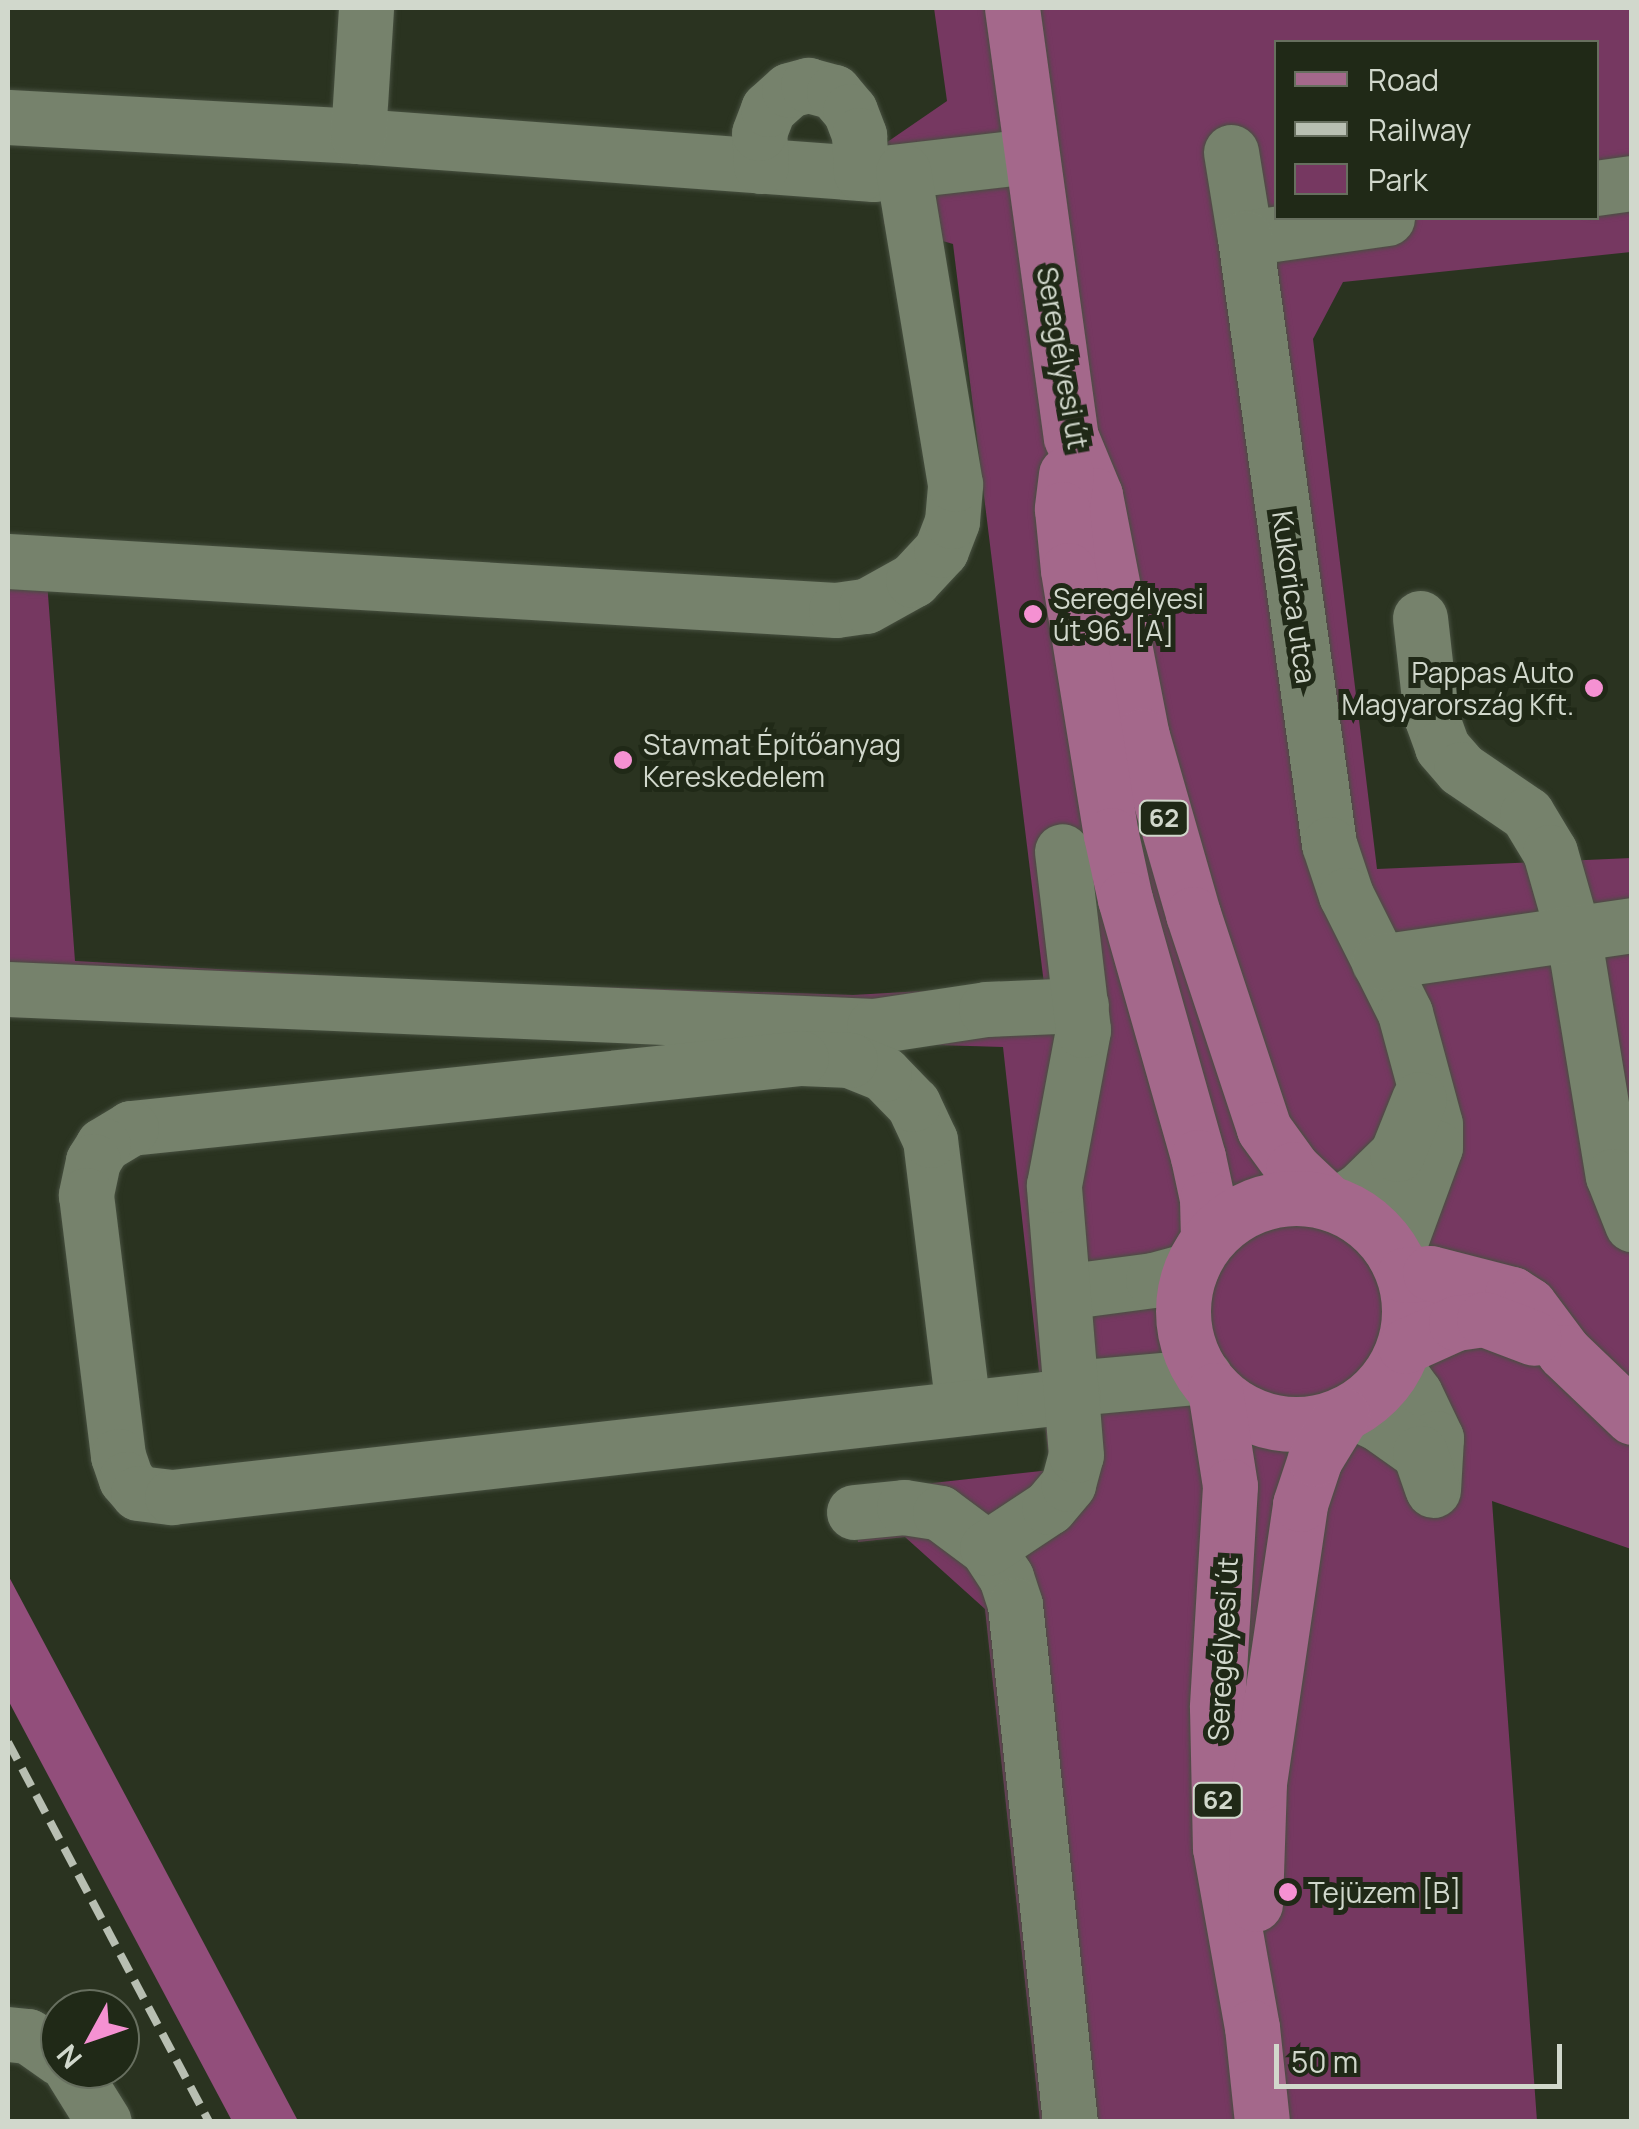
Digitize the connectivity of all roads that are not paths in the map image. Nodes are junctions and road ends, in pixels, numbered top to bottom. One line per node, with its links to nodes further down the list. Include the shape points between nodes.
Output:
1 (366, 8): 4 (street)
2 (1012, 8): 6 (main road, Seregélyesi út / 62)
3 (8, 118): 4 (street)
4 (358, 136): 7 (street)
5 (1231, 152): 12 (street, Kukorica utca)
6 (1030, 156): 8 (street); 13 (main road, Seregélyesi út / 62)
7 (761, 166): 8 (street); 8 (street, via 759,133 768,110 789,90 808,84 834,92)
8 (882, 172): 14 (street, via 955,484 941,550 914,580 866,606 836,610)
9 (1632, 183): 10 (street)
10 (1599, 188)
11 (1373, 220): 12 (street)
12 (1244, 238): 19 (street, Kukorica utca, via 1330,844)
13 (1071, 437): 23 (main road, Seregélyesi út / 62, via 1095,495 1164,818 1240,1066 1264,1129); 25 (main road, Seregélyesi út / 62, via 1062,509 1068,570 1121,883 1207,1199)
14 (8, 560)
15 (1420, 618): 18 (street, via 1431,716 1442,747 1461,770 1527,814 1541,832)
16 (1062, 851): 21 (street)
17 (1632, 926): 18 (street)
18 (1573, 933): 19 (street); 24 (street, via 1613,1176)
19 (1378, 962): 22 (street, Kukorica utca, via 1405,1013)
20 (8, 990): 21 (street, via 874,1026 986,1009)
21 (1081, 1004): 27 (street, via 1079,1071 1054,1185)
22 (1424, 1082): 23 (street, via 1397,1154 1360,1190); 26 (street, Kukorica utca, via 1435,1147)
23 (1331, 1203): 25 (main road, via 1290,1198 1253,1206); 26 (main road, Seregélyesi út / 62, via 1370,1225)
24 (1632, 1224)
25 (1200, 1255): 27 (street, via 1153,1280); 30 (main road, Seregélyesi út / 62, via 1184,1325)
26 (1400, 1266): 28 (main road, via 1512,1294 1529,1305); 29 (main road, via 1410,1317)
27 (1063, 1292): 31 (street)
28 (1564, 1352): 29 (main road, via 1484,1318 1456,1323); 34 (main road)
29 (1400, 1357): 33 (main road, Seregélyesi út / 62, via 1377,1392); 33 (street, via 1436,1438 1434,1490 1420,1453 1378,1422)
30 (1210, 1383): 31 (street); 33 (main road, via 1265,1420 1304,1424); 37 (main road, Seregélyesi út / 62, via 1230,1486 1216,1708 1220,1848)
31 (1073, 1392): 32 (street); 36 (street, via 1076,1455 1068,1484 1049,1507)
32 (963, 1408): 32 (street, via 192,1494 138,1493 118,1456 86,1196 93,1162 103,1145 131,1128 801,1058 850,1060 884,1074 912,1104 930,1140)
33 (1347, 1413): 37 (main road, Seregélyesi út / 62, via 1314,1460 1300,1504 1259,1783)
34 (1632, 1417)
35 (854, 1512): 36 (street, via 904,1507 940,1513)
36 (987, 1548): 40 (street, via 1014,1605)
37 (1252, 2026): 41 (main road, Seregélyesi út / 62)
38 (83, 2089): 39 (street)
39 (104, 2122)
40 (1070, 2122)
41 (1262, 2122)

